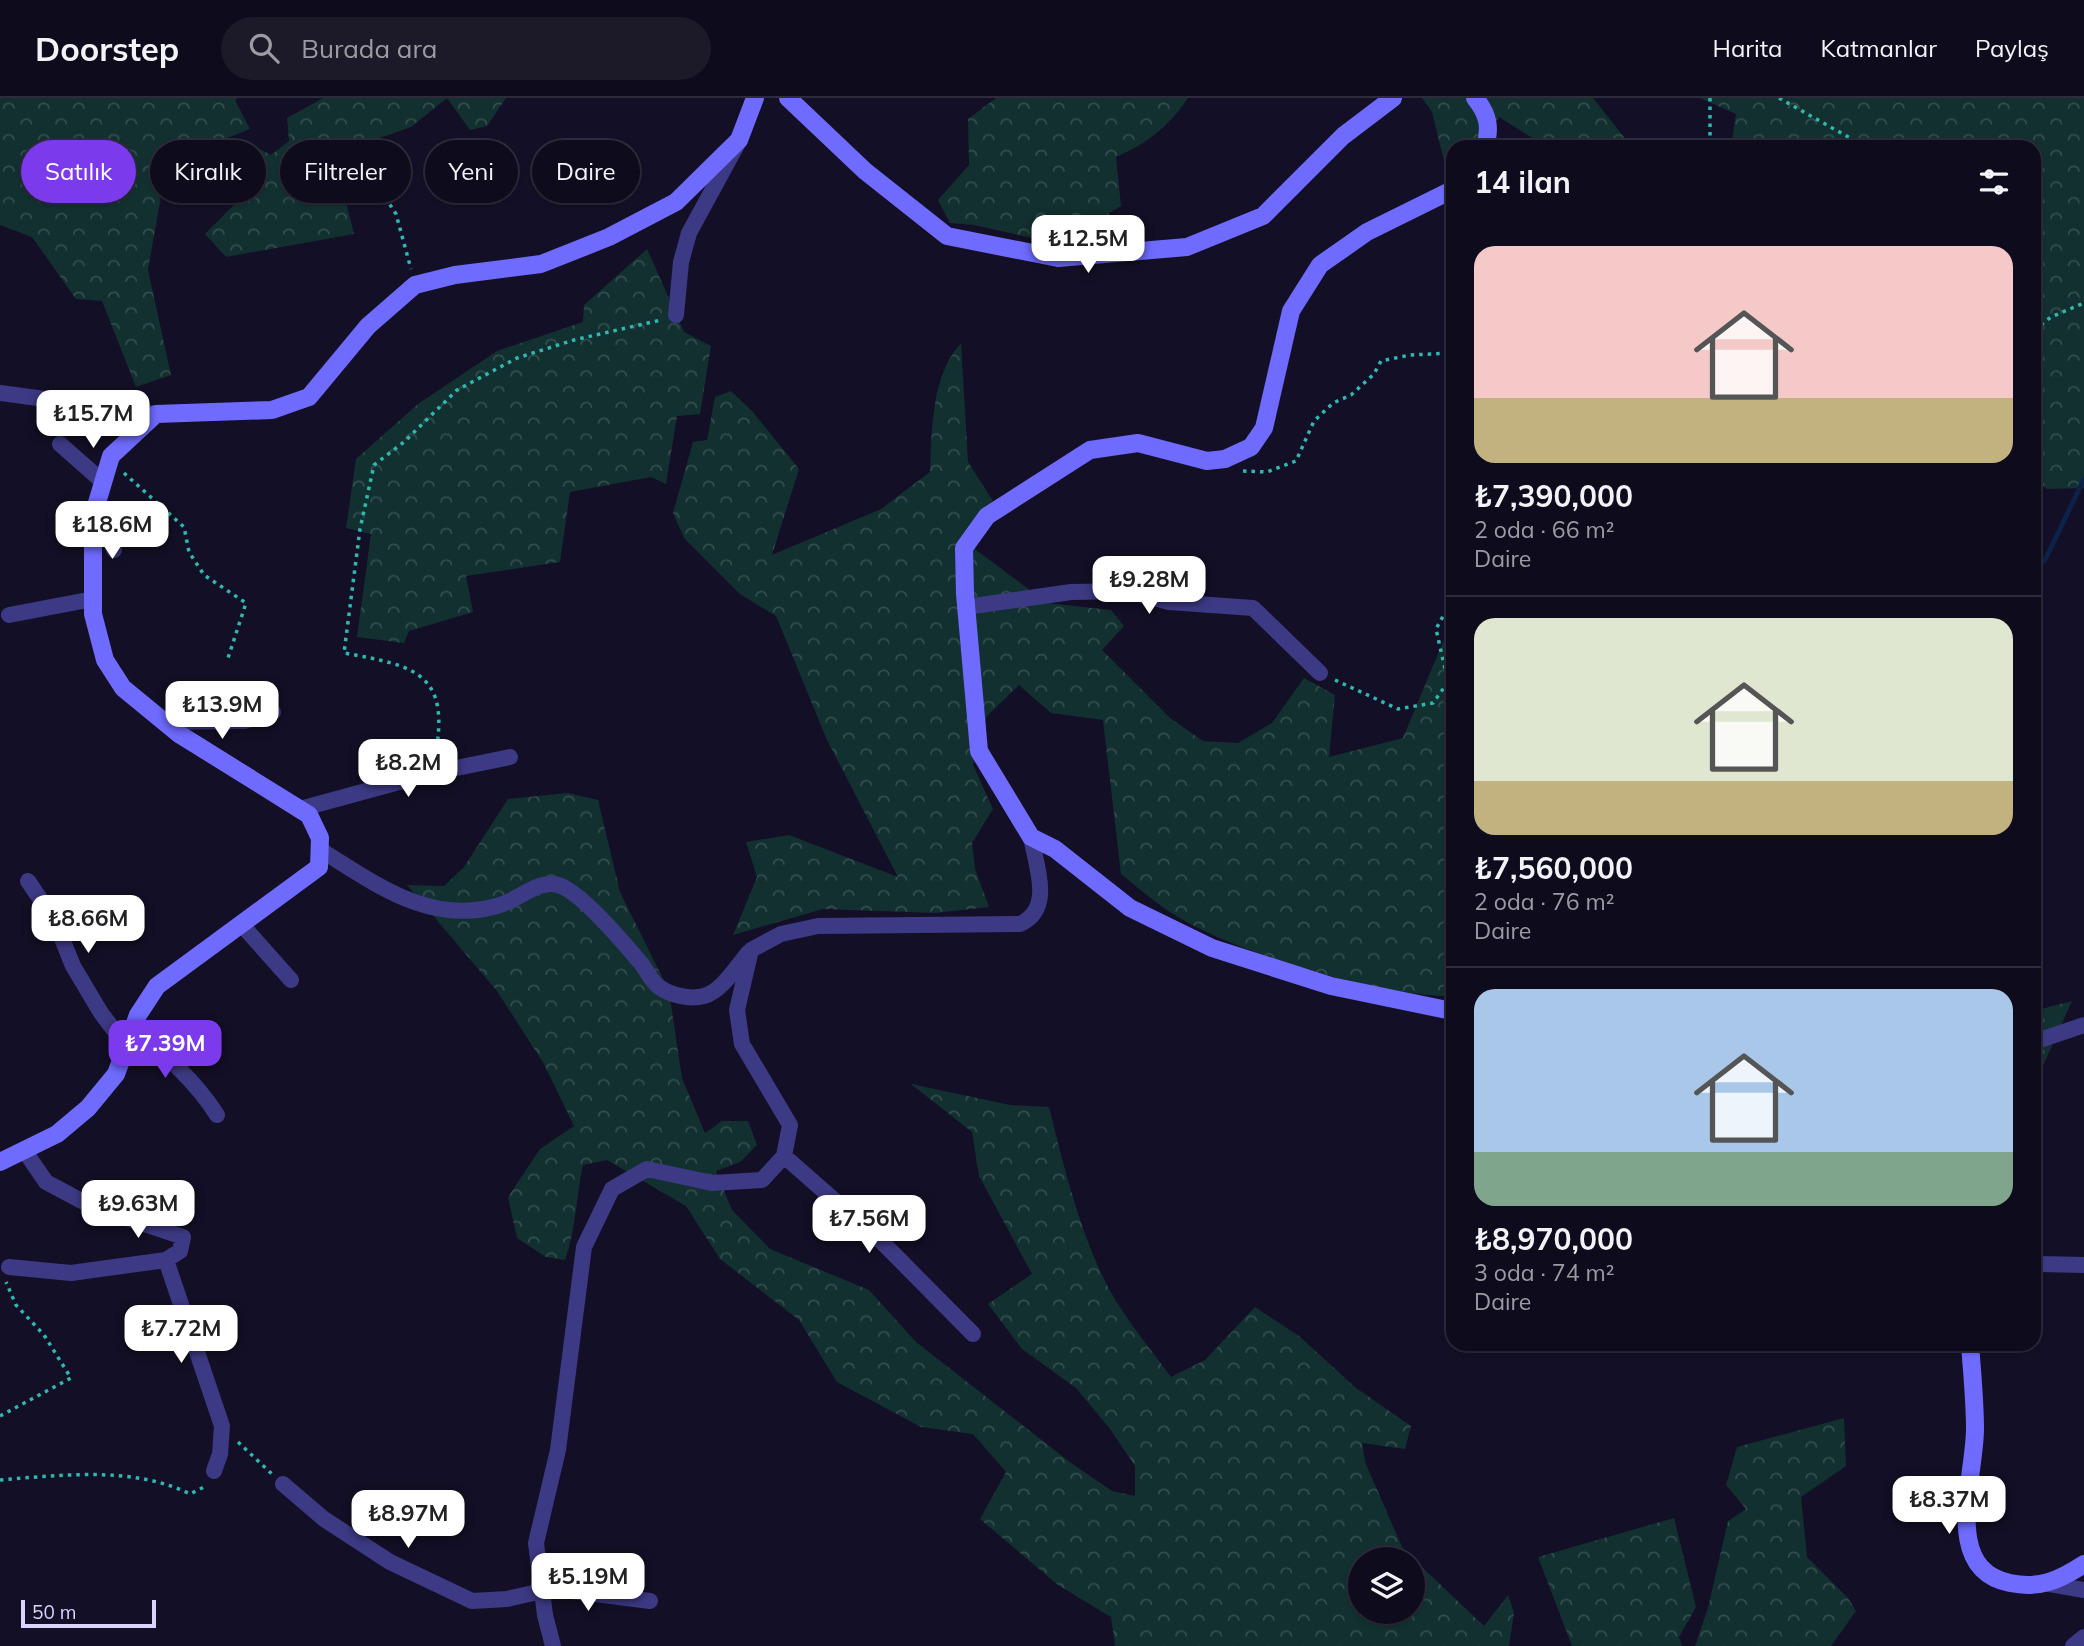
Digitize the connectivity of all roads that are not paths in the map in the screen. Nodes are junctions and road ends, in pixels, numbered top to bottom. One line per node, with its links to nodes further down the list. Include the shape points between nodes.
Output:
1 (755, 98): 5 (street)
2 (788, 98): 3 (street, via 865,172 947,236 1058,258 1187,247 1263,216 1343,136)
3 (1393, 98)
4 (1475, 98): 6 (street, via 1487,115)
5 (739, 140): 8 (street, via 688,233); 10 (street, via 677,202 610,237 541,264 415,285 368,326 309,397 272,410)
6 (1487, 140)
7 (1446, 193): 16 (street, via 1367,232 1320,265 1291,311 1264,428 1251,447 1225,459 1207,461 1138,443 1090,450 987,516 964,548)
8 (676, 315)
9 (1, 391): 10 (street)
10 (156, 414): 12 (street, via 110,460)
11 (60, 444): 12 (street)
12 (103, 482): 13 (street)
13 (97, 503): 14 (street); 15 (street)
14 (114, 550)
15 (93, 599): 17 (street); 20 (street, via 105,660 123,688)
16 (966, 607): 18 (street, via 1072,592 1128,591 1169,602 1253,608); 23 (street, via 979,751)
17 (9, 615)
18 (1320, 673)
19 (273, 712): 20 (street, via 245,721)
20 (164, 722): 22 (street)
21 (510, 757): 22 (street)
22 (300, 809): 24 (street, via 309,815 320,838)
23 (1031, 837): 27 (street, via 1040,906 1033,918 1020,924 818,926 781,934); 29 (street, via 1055,849 1130,908 1212,948 1331,986)
24 (319, 849): 26 (street, via 319,867); 27 (street, via 400,899 454,912 498,906 546,883 560,885 639,961 658,987 682,997 704,996 718,987)
25 (28, 881): 33 (street, via 55,921 73,966)
26 (242, 925): 28 (street); 31 (street, via 156,986)
27 (751, 950): 36 (street, via 737,1010 742,1044 790,1125)
28 (291, 980)
29 (1446, 1010)
30 (2084, 1025): 32 (street)
31 (133, 1028): 33 (street); 34 (street, via 173,1062)
32 (2041, 1040)
33 (126, 1046): 35 (street, via 116,1074 88,1108 57,1134)
34 (217, 1115)
35 (24, 1150): 37 (street); 38 (street, via 46,1182 91,1206 183,1237 180,1251)
36 (784, 1156): 42 (street, via 883,1243); 47 (street, via 762,1180 712,1184 647,1169 612,1189 584,1247 558,1450 536,1543)
37 (0, 1162)
38 (166, 1260): 41 (street, via 71,1273); 44 (street, via 222,1426)
39 (2041, 1264): 40 (street)
40 (2084, 1265)
41 (9, 1267)
42 (973, 1334)
43 (1970, 1351): 48 (street, via 1976,1431 1967,1497 1969,1551 1992,1579 2033,1588)
44 (214, 1471)
45 (283, 1484): 50 (street, via 324,1519 390,1562 472,1601)
46 (2084, 1564): 48 (street)
47 (540, 1574): 50 (street); 51 (street, via 572,1591)
48 (2044, 1584): 49 (street)
49 (2084, 1590)
50 (542, 1591): 53 (street)
51 (650, 1601)
52 (2084, 1637): 54 (street)
53 (553, 1646)
54 (2073, 1646)

